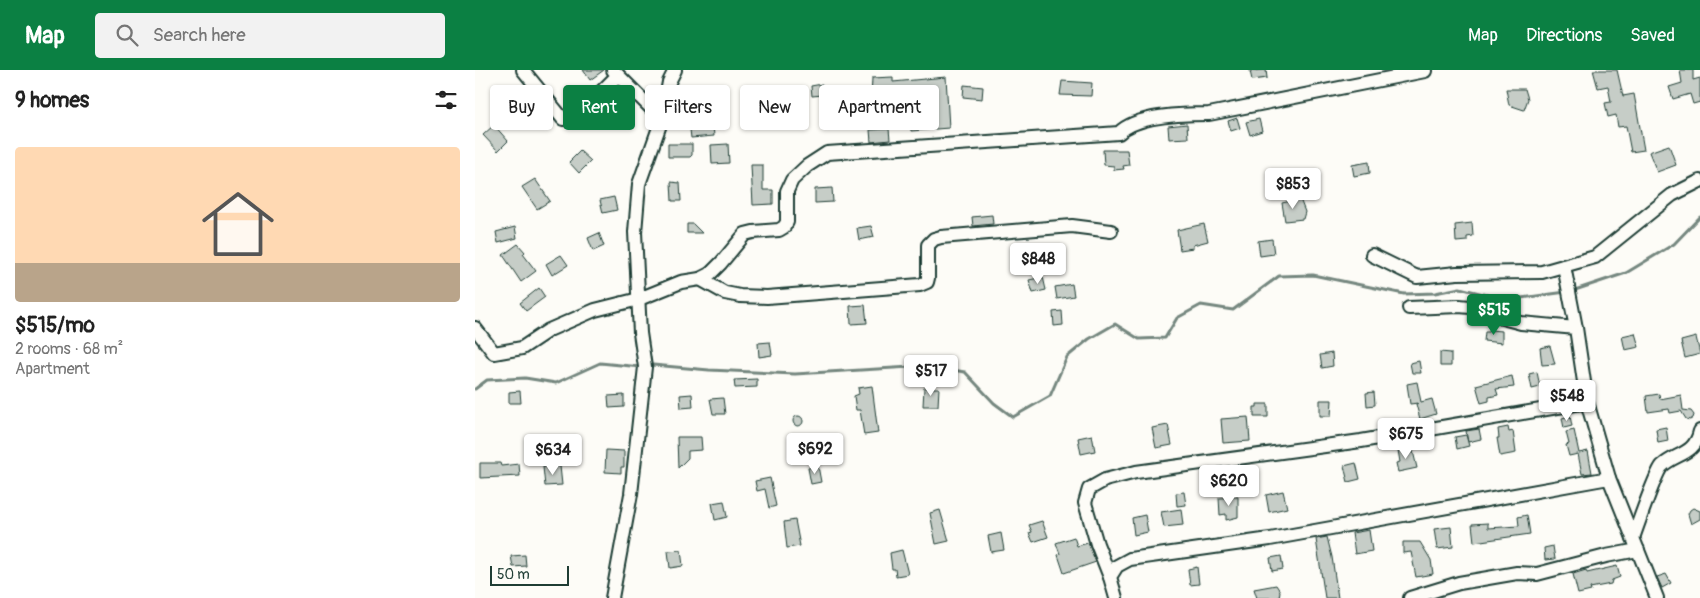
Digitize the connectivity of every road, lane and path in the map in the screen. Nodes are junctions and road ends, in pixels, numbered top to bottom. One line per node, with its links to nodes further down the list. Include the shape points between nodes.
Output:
1 (523, 70): 4 (street, via 563,119 578,116)
2 (675, 70): 5 (street)
3 (1425, 71): 12 (street, via 1209,114 1143,121 1125,126 1119,133 827,154 792,180 787,191 787,222 784,227 745,234 710,274)
4 (616, 73): 6 (street)
5 (668, 85)
6 (645, 102)
7 (658, 130): 13 (street, via 639,184 635,232)
8 (1700, 181): 11 (street, via 1672,196 1595,257)
9 (1111, 231): 12 (street, via 1072,226 941,237 928,245 928,278 920,285 767,297 725,293)
10 (1372, 254): 11 (street, via 1417,276 1542,272)
11 (1564, 266): 16 (street)
12 (700, 279): 13 (street, via 681,282)
13 (639, 299): 15 (street, via 595,310 549,330 522,348 494,353); 23 (street, via 645,367 631,494)
14 (1409, 308): 16 (street, via 1481,308 1521,323)
15 (475, 328)
16 (1576, 328): 17 (street)
17 (1587, 402): 19 (street); 22 (street, via 1361,441 1136,472 1105,480 1089,489 1085,503)
18 (1700, 431): 20 (street, via 1698,441 1661,467)
19 (1609, 478): 20 (street); 22 (street, via 1270,539 1129,559 1117,566)
20 (1633, 538): 21 (street)
21 (1638, 550): 25 (street, via 1537,574 1517,573 1459,583); 26 (street)
22 (1111, 577): 24 (street)
23 (612, 598)
24 (1116, 598)
25 (1410, 598)
26 (1654, 598)

